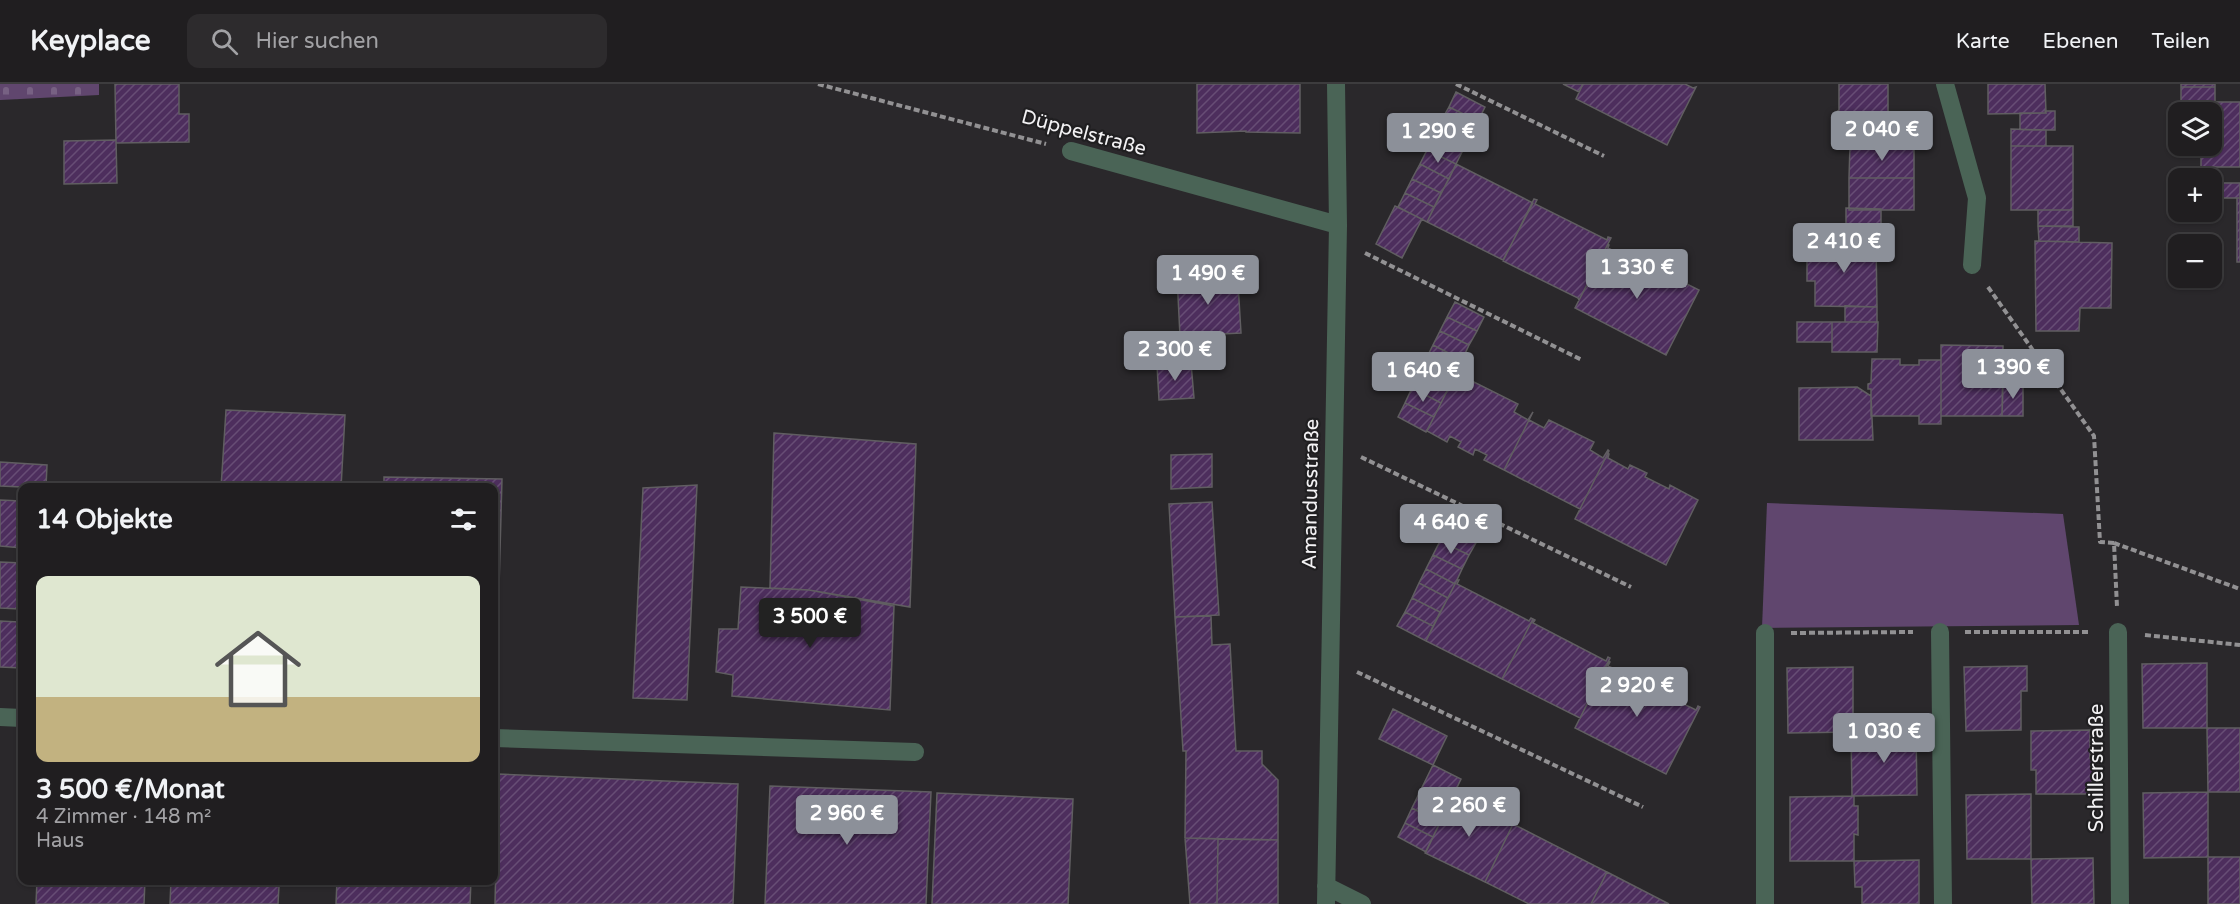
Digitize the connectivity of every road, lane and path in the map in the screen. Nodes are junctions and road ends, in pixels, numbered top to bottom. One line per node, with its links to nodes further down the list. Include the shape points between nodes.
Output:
1 (818, 84): 5 (path, Düppelstraße)
2 (1336, 84): 7 (street, Amandusstraße)
3 (1456, 84): 6 (path)
4 (1946, 84): 8 (street, via 1977,198)
5 (1071, 151): 7 (street, Düppelstraße)
6 (1604, 156)
7 (1338, 232): 9 (path); 10 (street, Amandusstraße)
8 (1972, 265): 11 (path, via 2094,436 2100,542)
9 (1582, 360)
10 (1334, 443): 12 (path); 18 (street, Amandusstraße)
11 (2114, 543): 13 (path); 15 (path)
12 (1630, 587)
13 (2240, 590)
14 (1940, 632): 15 (path); 16 (path); 27 (street)
15 (2118, 632): 17 (path); 28 (street, Schillerstraße)
16 (1765, 633): 26 (street)
17 (2240, 645)
18 (1329, 659): 23 (path); 24 (street, Amandusstraße)
19 (0, 717): 20 (street)
20 (18, 718)
21 (498, 738): 22 (street)
22 (915, 752)
23 (1642, 807)
24 (1326, 895): 25 (street)
25 (1362, 904)
26 (1765, 904)
27 (1943, 904)
28 (2120, 904)

